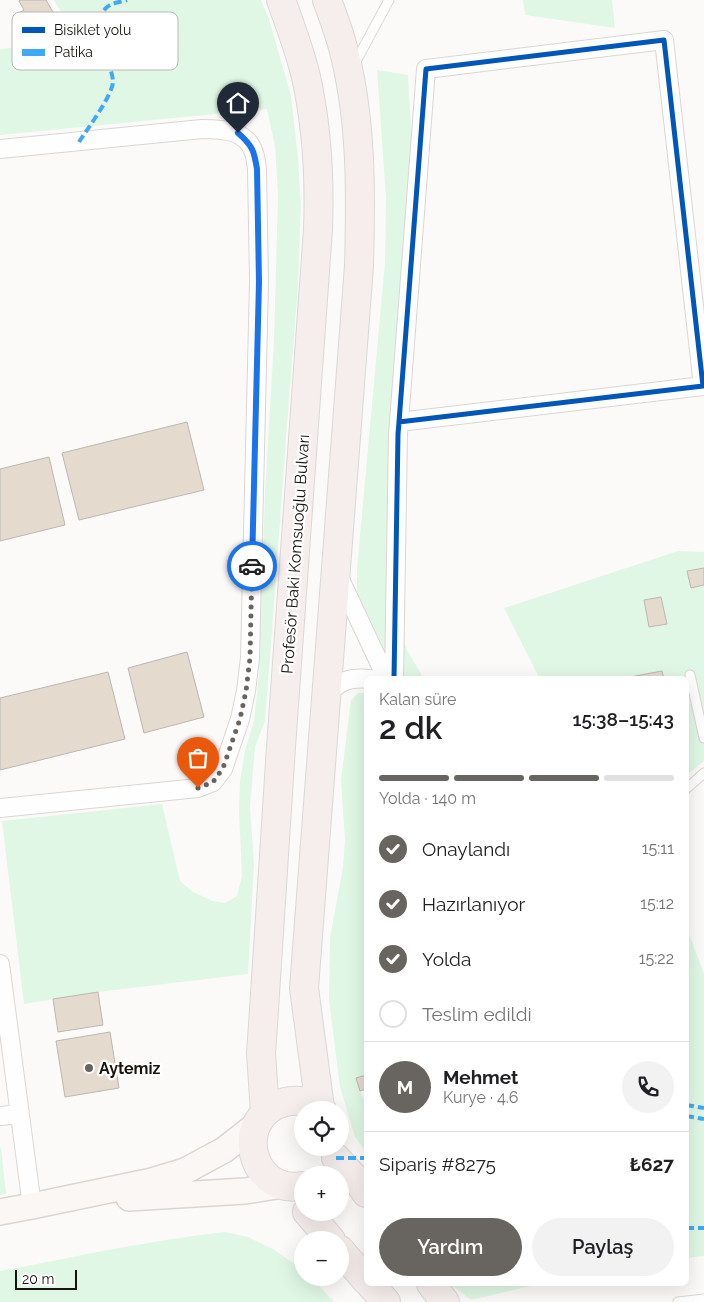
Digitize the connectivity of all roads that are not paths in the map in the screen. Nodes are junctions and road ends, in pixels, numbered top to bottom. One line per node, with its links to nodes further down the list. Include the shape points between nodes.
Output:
1 (281, 0): 22 (main road, Profesör Baki Komsuoğlu Bulvarı, via 306,76 314,125 319,198 262,1025)
2 (327, 0): 4 (main road)
3 (388, 0): 4 (lane)
4 (349, 74): 7 (main road, via 357,121 361,217)
5 (0, 149): 16 (street, via 202,130 238,133 254,152 257,169 259,282 250,658 240,719 223,768 213,782 198,788)
6 (399, 422): 6 (street, via 703,386 664,40 426,69); 9 (street)
7 (335, 568): 8 (street); 12 (main road)
8 (386, 676)
9 (394, 676)
10 (690, 676): 13 (lane)
11 (364, 678): 12 (street, via 341,683)
12 (326, 696): 19 (main road, via 304,988)
13 (704, 738)
14 (704, 774): 15 (lane)
15 (689, 786)
16 (0, 808)
17 (0, 964): 20 (street)
18 (294, 1101): 22 (main road, via 277,1104)
19 (320, 1101)
20 (19, 1114): 21 (street); 26 (street)
21 (0, 1116)
22 (260, 1119): 24 (main road, Profesör Baki Komsuoğlu Bulvarı, via 252,1139 253,1154 259,1168 269,1178); 26 (main road, via 224,1150 185,1171)
23 (333, 1160): 25 (main road)
24 (293, 1186): 26 (main road)
25 (364, 1190)
26 (32, 1206): 27 (main road)
27 (0, 1212)
28 (315, 1221): 29 (main road)
29 (323, 1231)
30 (349, 1260): 31 (main road)
31 (364, 1278)
32 (372, 1286): 34 (main road)
33 (704, 1300): 35 (lane)
34 (386, 1302)
35 (678, 1302)

